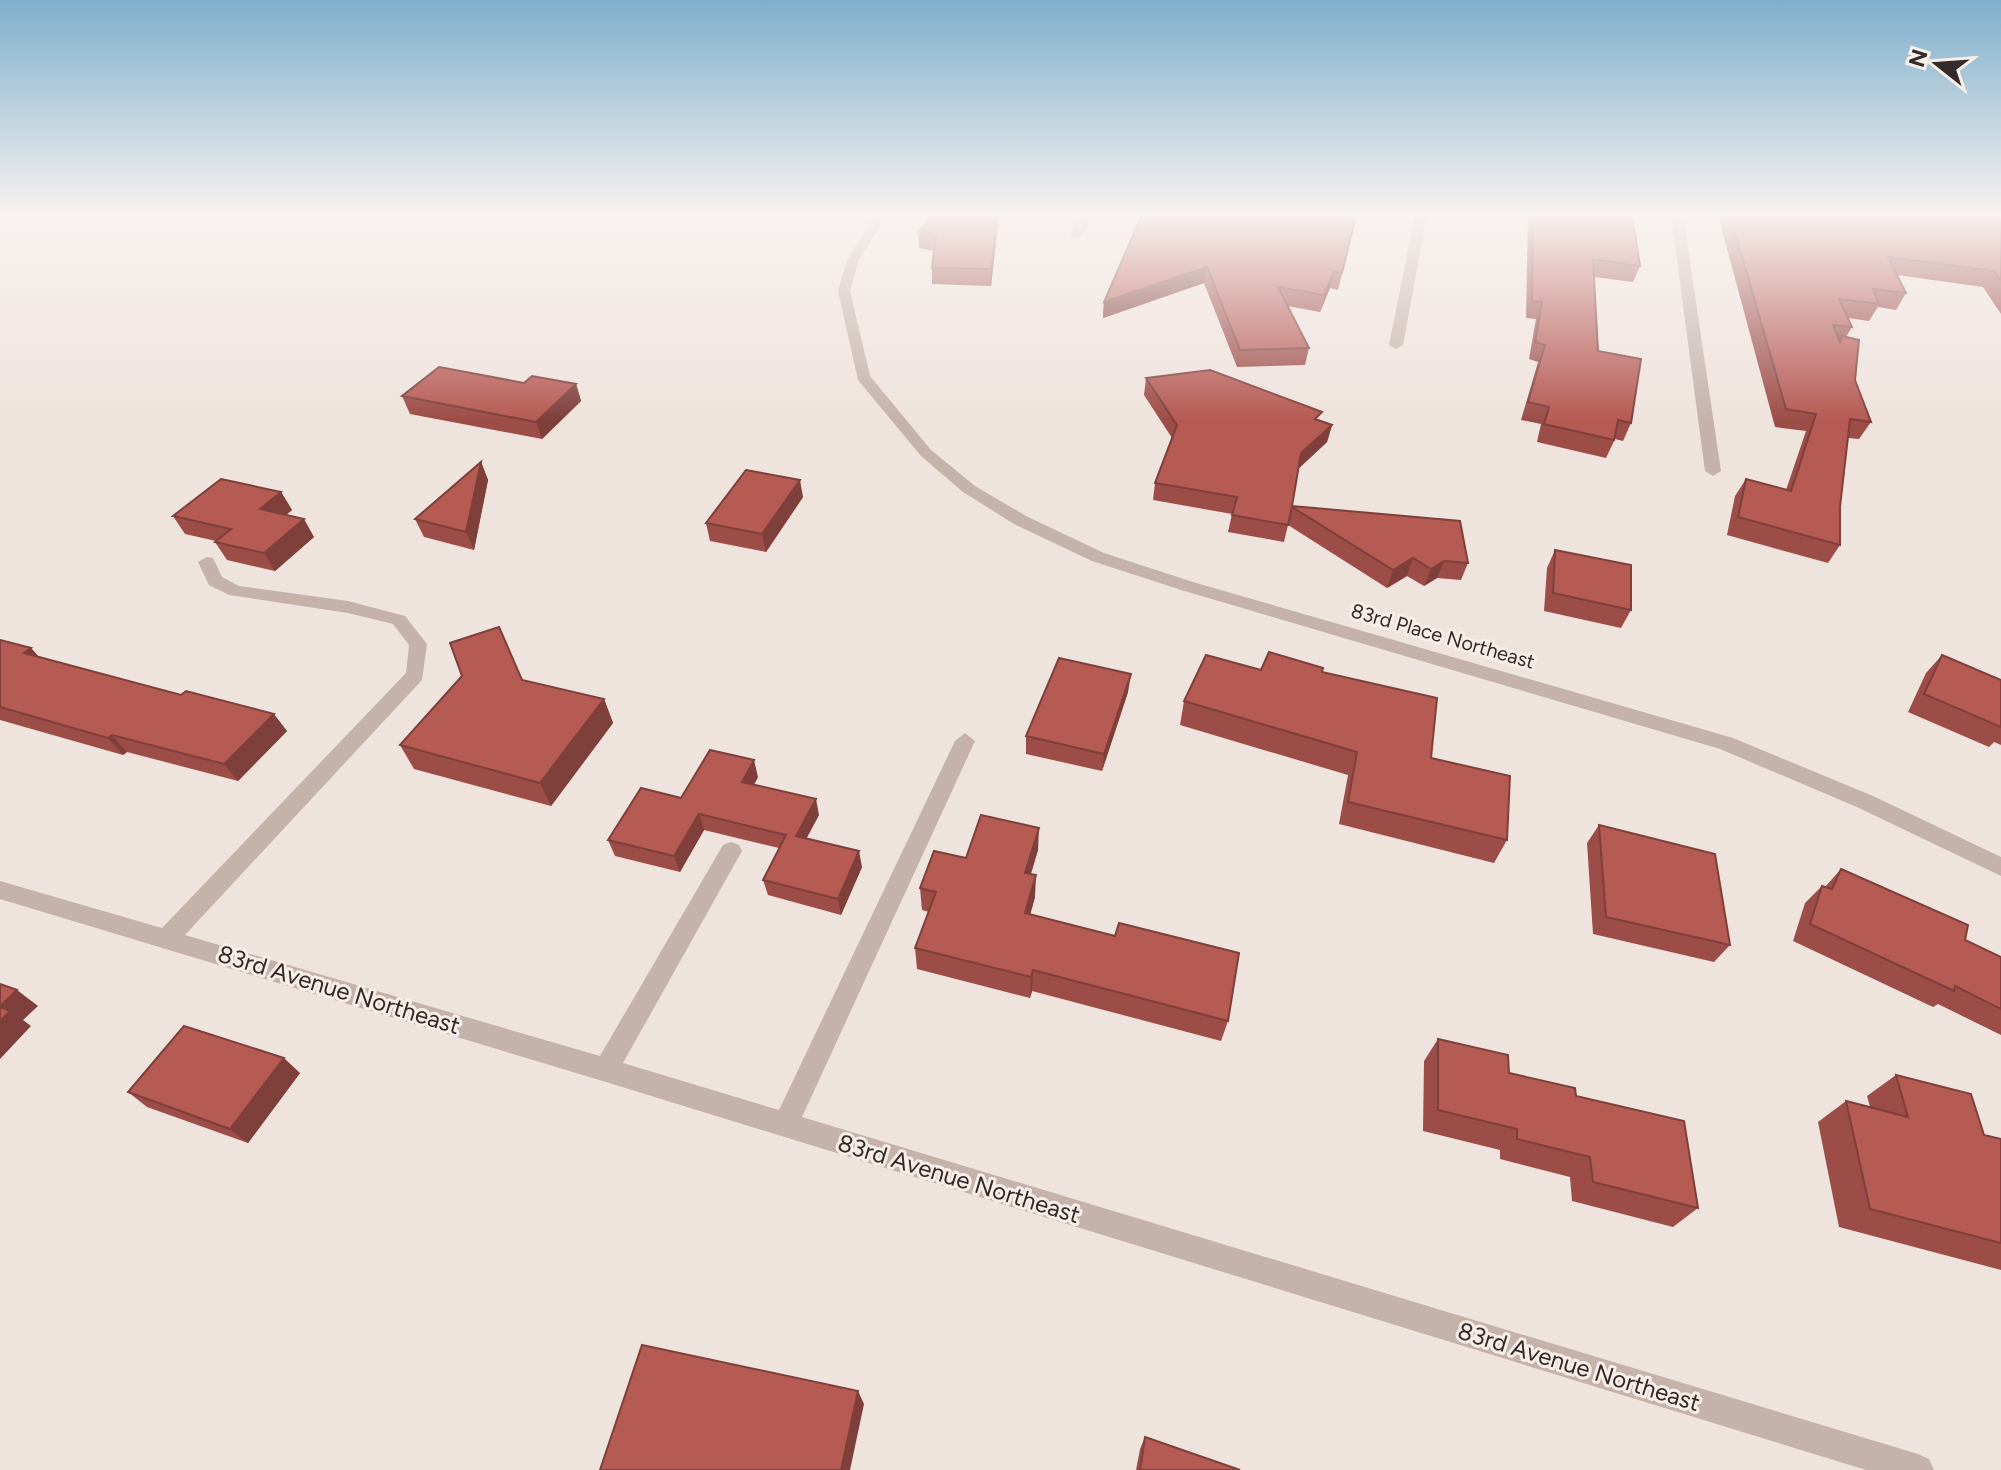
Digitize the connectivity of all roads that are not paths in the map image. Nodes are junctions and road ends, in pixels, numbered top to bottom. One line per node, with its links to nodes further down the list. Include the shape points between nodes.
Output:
1 (846, 284): 9 (street, 83rd Place Northeast, via 863,377 926,453 969,489 1020,520 1098,557 1726,743)
2 (1408, 284): 4 (street)
3 (1687, 284): 5 (street)
4 (1396, 345)
5 (1713, 471)
6 (207, 562): 11 (street, via 215,581 235,591 399,620 418,644 415,675)
7 (965, 741): 13 (street)
8 (731, 851): 12 (street)
9 (2001, 867)
10 (0, 890): 11 (street, 83rd Avenue Northeast)
11 (167, 938): 12 (street, 83rd Avenue Northeast)
12 (606, 1070): 13 (street, 83rd Avenue Northeast)
13 (785, 1126): 14 (street, 83rd Avenue Northeast)
14 (1918, 1470)

